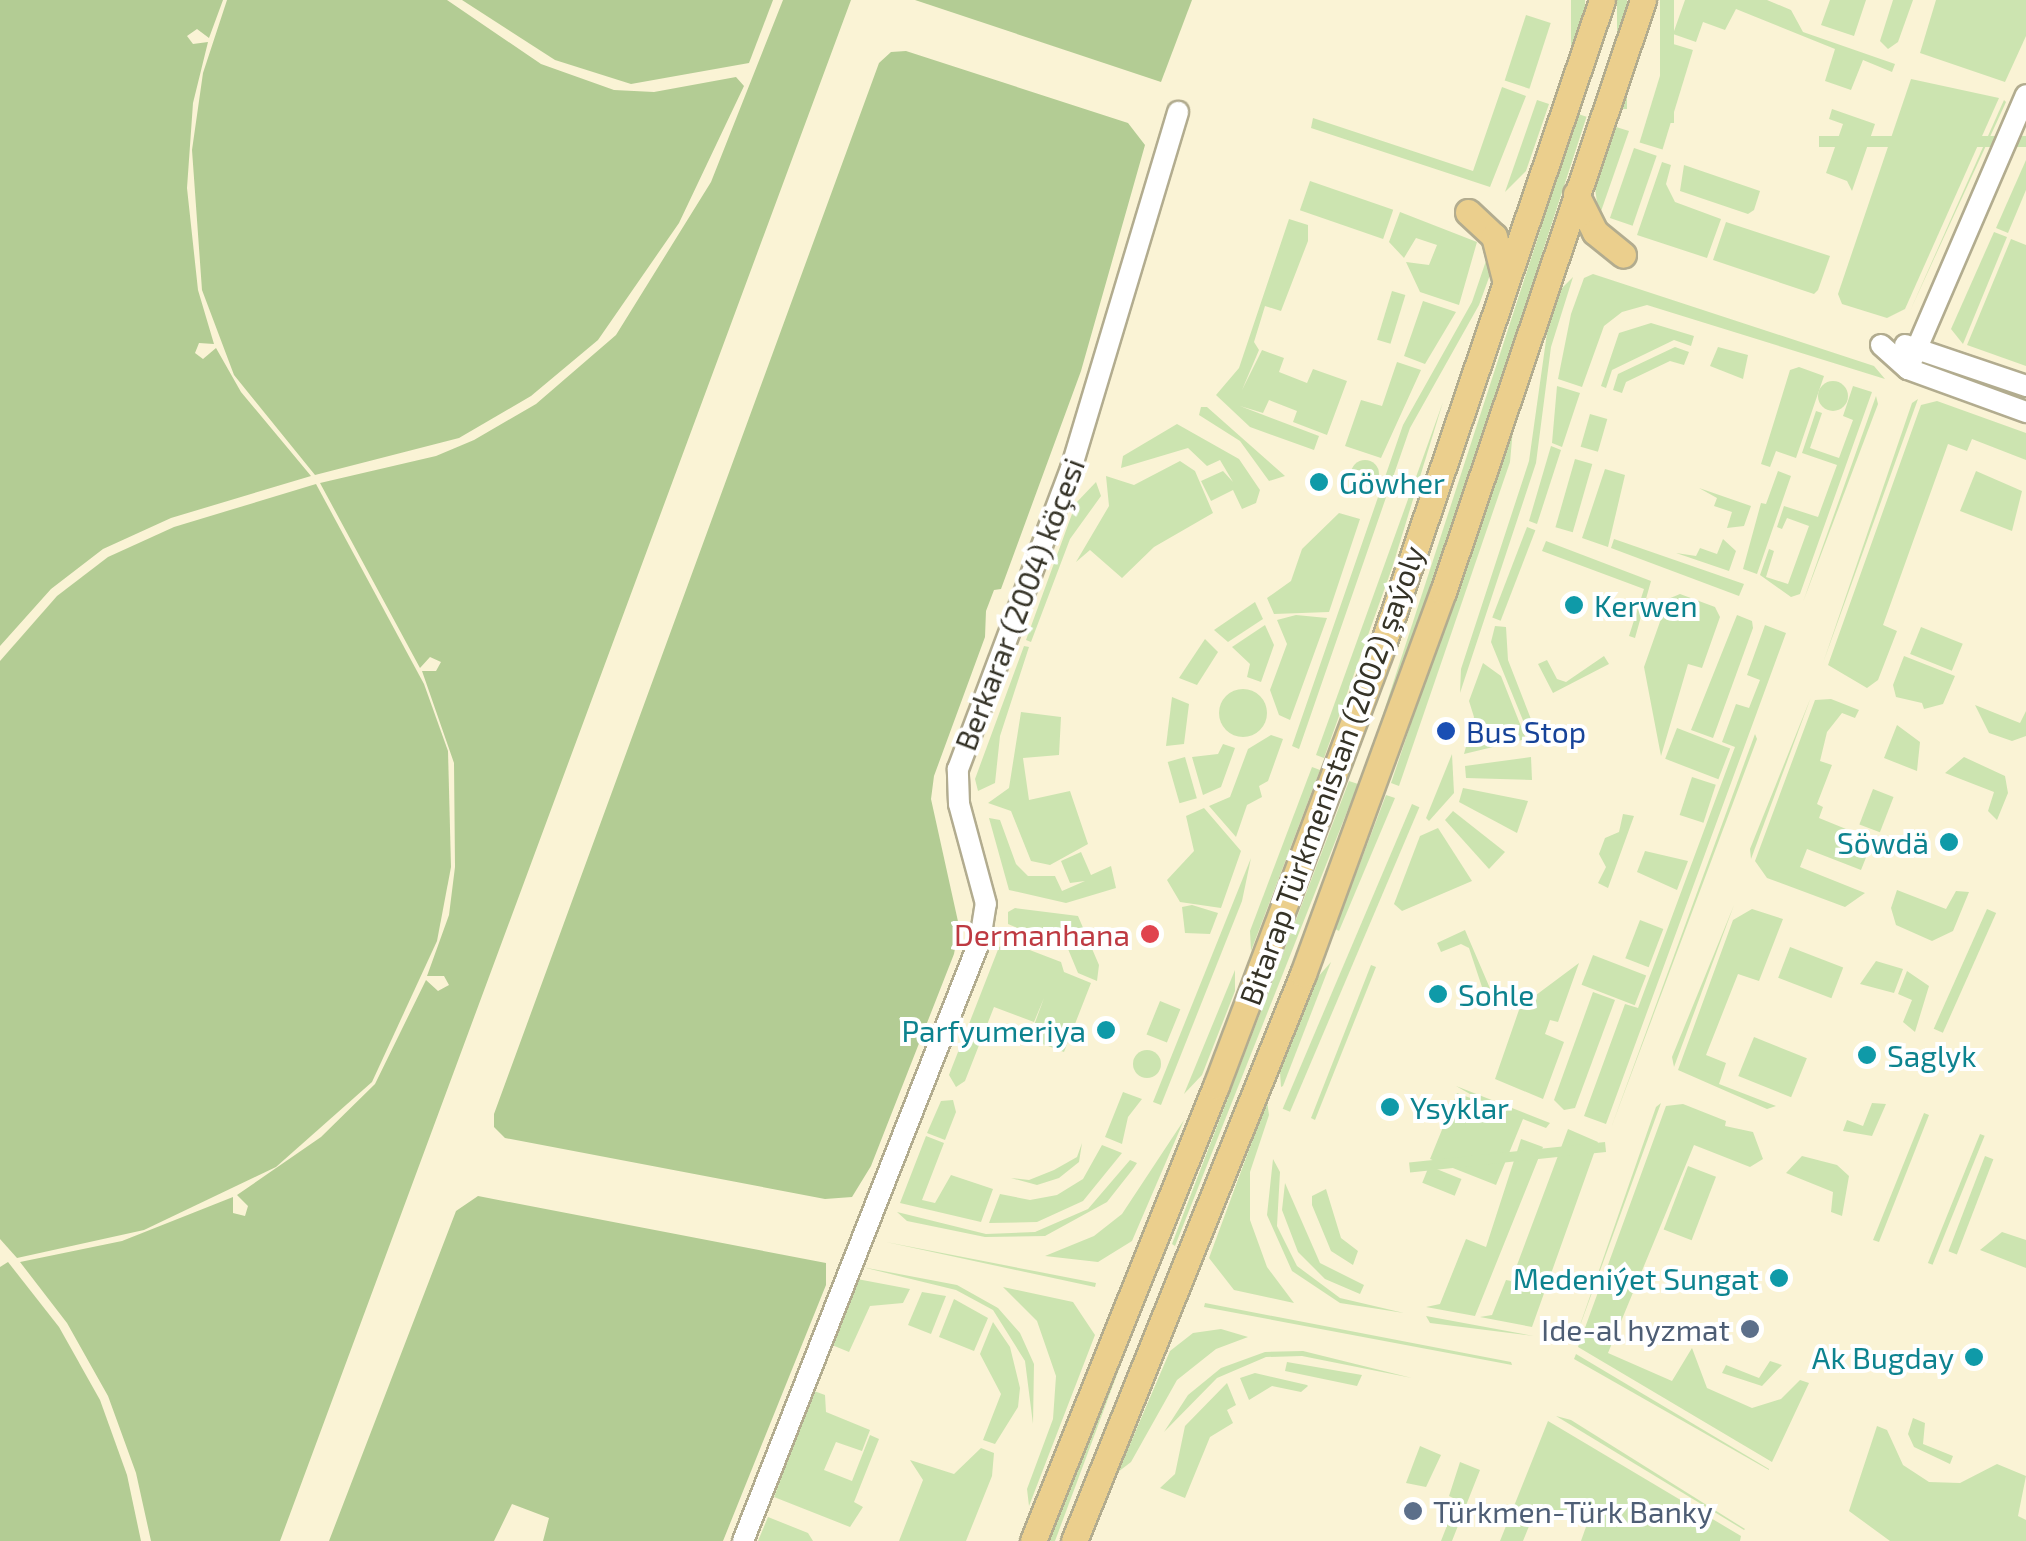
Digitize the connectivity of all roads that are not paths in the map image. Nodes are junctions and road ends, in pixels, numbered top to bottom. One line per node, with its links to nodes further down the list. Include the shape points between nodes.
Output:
1 (1602, 0): 8 (main road, Bitarap Türkmenistan (2002) şaýoly)
2 (1643, 0): 5 (main road, Bitarap Türkmenistan (2002) şaýoly)
3 (2026, 96): 9 (street)
4 (1178, 112): 13 (street, Berkarar (2004) köçesi, via 1076,452 958,768 959,804 986,904 980,940)
5 (1576, 194): 7 (main road, via 1589,224); 15 (main road, Bitarap Türkmenistan (2002) şaýoly, via 1443,592 1309,956)
6 (1468, 212): 8 (main road, via 1494,236)
7 (1623, 256)
8 (1504, 279): 14 (main road, Bitarap Türkmenistan (2002) şaýoly, via 1369,680)
9 (1917, 346): 10 (street); 10 (street, via 1881,345); 11 (street)
10 (1908, 369): 12 (street)
11 (2026, 386)
12 (2026, 412)
13 (743, 1541)
14 (1033, 1541)
15 (1074, 1541)

